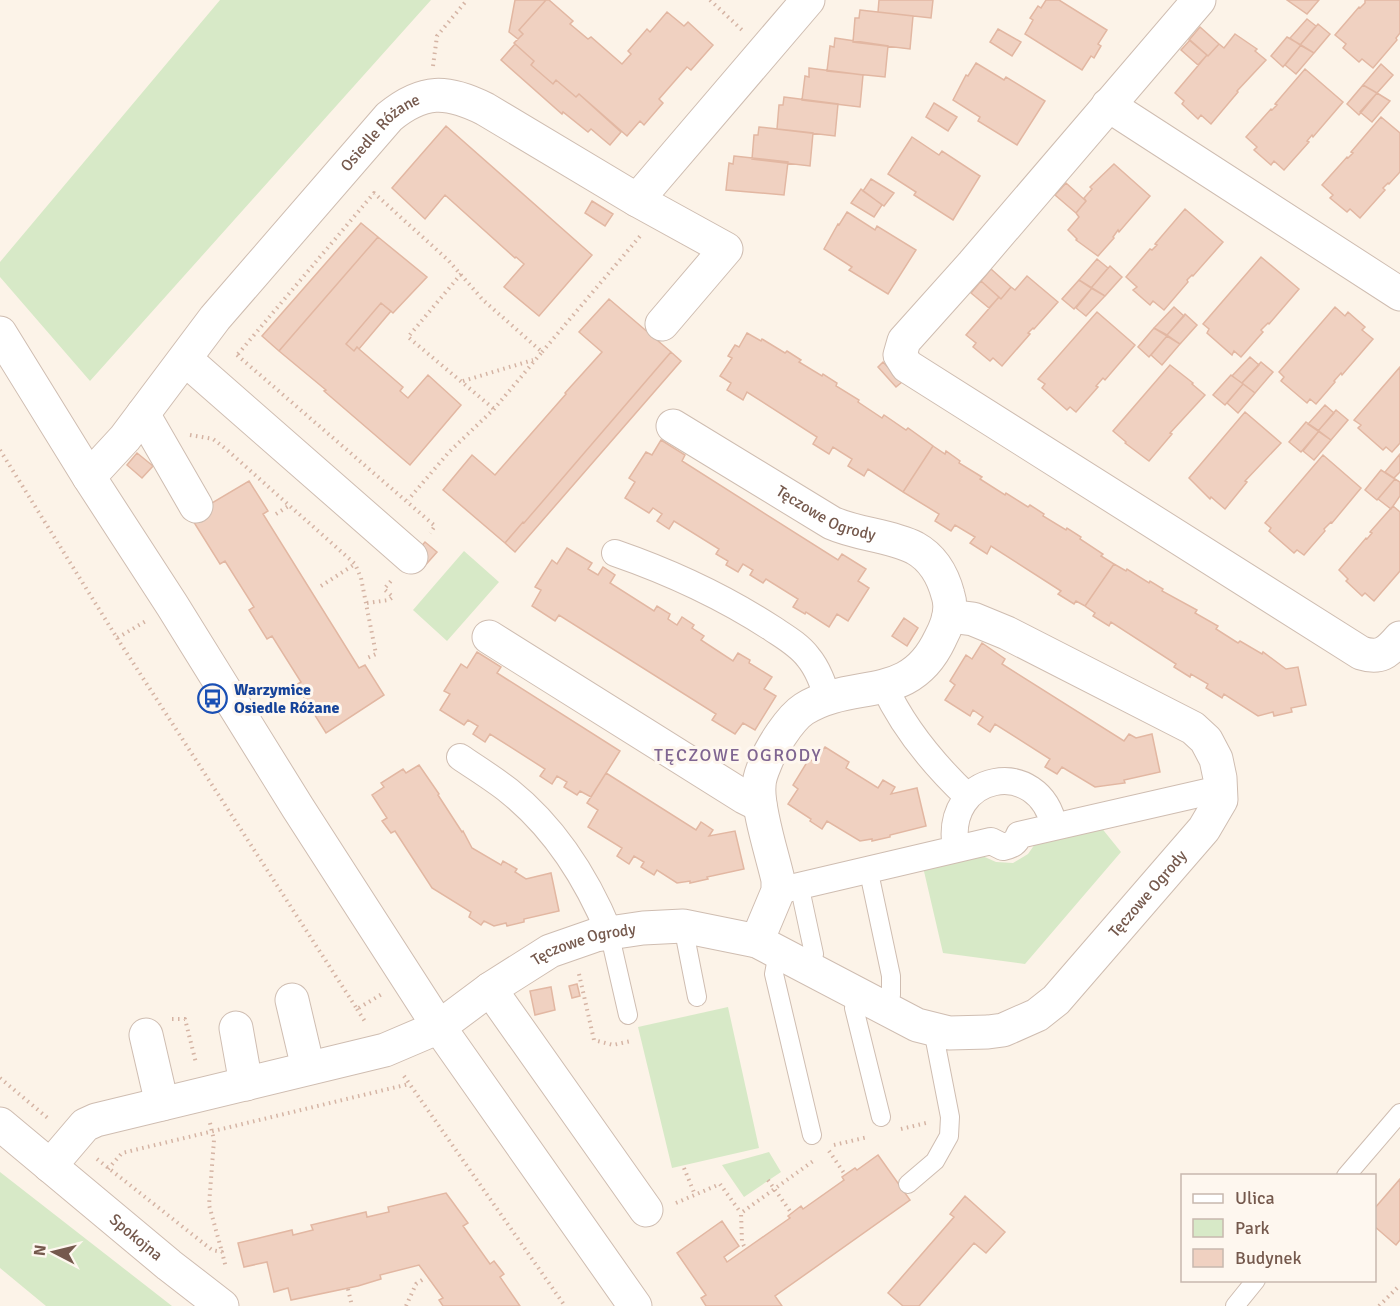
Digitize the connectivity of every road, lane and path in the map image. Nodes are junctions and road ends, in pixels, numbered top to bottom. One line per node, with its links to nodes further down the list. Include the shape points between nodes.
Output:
1 (467, 0): 4 (path, via 437,36)
2 (808, 0): 8 (street)
3 (1198, 0): 5 (street)
4 (433, 67)
5 (1108, 105): 10 (street); 39 (street, via 904,341 900,355 908,366 1360,653 1373,657 1385,653)
6 (366, 186): 7 (path)
7 (374, 193): 9 (path); 14 (path)
8 (642, 214): 11 (street, Osiedle Różane, via 726,249); 13 (path); 15 (street, Osiedle Różane, via 485,109 449,95 416,99 389,117 215,318)
9 (461, 274): 13 (path, via 483,300); 18 (path, via 408,336)
10 (1400, 294)
11 (662, 324)
12 (0, 333): 24 (street)
13 (542, 352): 17 (path)
14 (238, 354): 16 (path); 25 (path)
15 (185, 359): 20 (street, Osiedle Różane); 30 (street)
16 (232, 360)
17 (535, 360): 18 (path); 19 (path)
18 (462, 381): 19 (path)
19 (494, 409): 25 (path, via 449,452)
20 (143, 414): 24 (street, Osiedle Różane); 27 (street)
21 (673, 426): 36 (street, Tęczowe Ogrody, via 832,523 916,549 935,565 944,581 950,600)
22 (183, 434): 26 (path, via 213,439)
23 (0, 450): 38 (path)
24 (89, 477): 35 (street)
25 (408, 500): 30 (path, via 435,526)
26 (290, 505): 28 (path); 31 (path)
27 (196, 506)
28 (276, 514)
29 (615, 553): 42 (street, via 648,564 731,604 793,642 809,657)
30 (411, 557)
31 (355, 564): 32 (path); 34 (path)
32 (321, 586)
33 (389, 600): 34 (path)
34 (367, 603): 40 (path, via 376,654)
35 (172, 605): 38 (path); 56 (street)
36 (949, 616): 41 (street, Tęczowe Ogrody, via 935,651 918,672); 44 (street, Tęczowe Ogrody, via 973,619 1007,633 1193,728 1206,740 1216,759)
37 (489, 637): 46 (street)
38 (117, 638): 61 (path)
39 (1400, 638)
40 (368, 658)
41 (884, 686): 42 (street, Tęczowe Ogrody); 45 (street, via 915,740)
42 (828, 699): 46 (street, Tęczowe Ogrody, via 803,710 777,742 765,763 759,786)
43 (460, 757): 52 (street, via 509,791 550,833 589,887)
44 (1220, 789): 47 (street); 65 (street, Tęczowe Ogrody, via 1221,800 1204,829 1056,1000 1036,1015 1003,1030 962,1034)
45 (968, 797): 47 (street, via 994,782 1022,785 1040,796); 48 (street, via 954,826)
46 (760, 805): 50 (street, Tęczowe Ogrody, via 778,880)
47 (1054, 827): 48 (street, via 1020,834 1011,845 1003,847 992,841)
48 (956, 849): 50 (street)
49 (871, 882): 60 (lane, via 891,976 891,995)
50 (790, 894): 54 (street); 55 (lane, via 814,954)
51 (683, 926): 52 (street, Tęczowe Ogrody); 54 (street, Tęczowe Ogrody); 58 (lane)
52 (609, 932): 53 (street, Tęczowe Ogrody); 62 (lane)
53 (572, 943): 57 (street, Tęczowe Ogrody, via 550,951); 67 (path, via 594,1040 613,1045)
54 (768, 946): 55 (street, Tęczowe Ogrody); 79 (lane)
55 (810, 967): 60 (street, Tęczowe Ogrody)
56 (407, 978): 61 (path); 63 (street)
57 (490, 989): 63 (street, Tęczowe Ogrody); 92 (street)
58 (697, 997)
59 (292, 1000): 69 (street)
60 (872, 1001): 65 (street, Tęczowe Ogrody); 75 (lane, via 854,1008)
61 (357, 1009): 68 (path)
62 (628, 1015)
63 (439, 1027): 68 (street); 105 (street)
64 (236, 1028): 71 (street)
65 (933, 1030): 76 (lane)
66 (146, 1035): 73 (street)
67 (638, 1039)
68 (385, 1050): 69 (street); 72 (path)
69 (308, 1068): 71 (street)
70 (0, 1078): 81 (path)
71 (246, 1084): 73 (street)
72 (409, 1084): 85 (path, via 122,1153); 104 (path)
73 (162, 1104): 81 (street, via 96,1120)
74 (1400, 1113): 87 (lane)
75 (881, 1117)
76 (950, 1117): 78 (path); 89 (lane, via 949,1136 935,1161)
77 (0, 1124): 83 (street, Spokojna)
78 (895, 1131)
79 (812, 1135)
80 (874, 1136): 82 (path, via 834,1145)
81 (72, 1139): 83 (street); 85 (path)
82 (828, 1150): 86 (path); 90 (path)
83 (50, 1166): 101 (street, Spokojna)
84 (684, 1168): 91 (path)
85 (108, 1169): 96 (path, via 212,1250 222,1252)
86 (844, 1173)
87 (1348, 1174)
88 (768, 1180): 90 (path)
89 (908, 1184)
90 (775, 1189): 93 (path); 94 (path)
91 (695, 1195): 92 (path, via 650,1214); 94 (path, via 720,1184)
92 (646, 1210)
93 (790, 1211)
94 (741, 1213): 95 (path)
95 (744, 1246)
96 (228, 1274)
97 (425, 1278): 103 (path, via 416,1284)
98 (1255, 1282): 106 (lane)
99 (1400, 1285): 107 (path)
100 (348, 1289): 102 (path)
101 (222, 1306)
102 (352, 1306)
103 (406, 1306)
104 (565, 1306)
105 (635, 1306)
106 (1235, 1306)
107 (1379, 1306)

